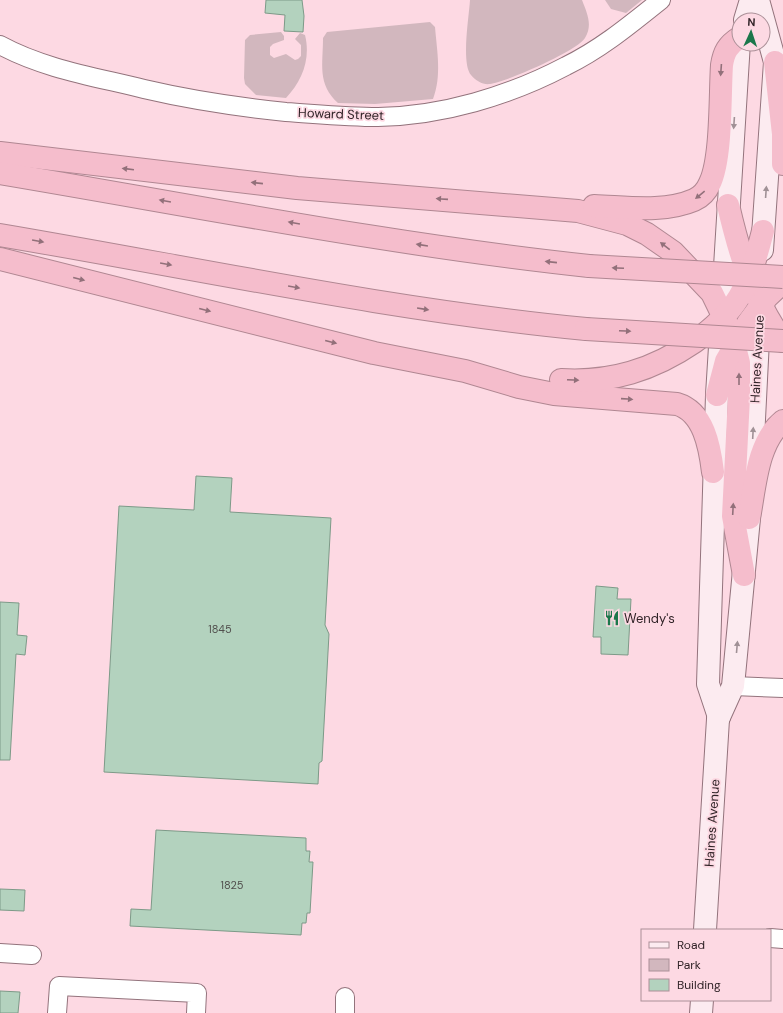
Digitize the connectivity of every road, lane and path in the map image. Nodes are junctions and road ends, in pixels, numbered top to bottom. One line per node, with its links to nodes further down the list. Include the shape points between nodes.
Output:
1 (661, 0): 6 (street, Howard Street, via 608,41 545,77 473,104 380,117 338,116 228,106 178,97 40,62)
2 (751, 0): 4 (main road)
3 (758, 0): 8 (main road, Haines Avenue)
4 (747, 12)
5 (731, 43): 12 (highway, one-way to 12, via 724,54 722,65 717,149 711,183 695,200 649,208)
6 (0, 45)
7 (738, 52): 13 (main road, one-way to 13)
8 (775, 62): 10 (highway, via 783,134); 14 (main road, Haines Avenue, one-way to 8)
9 (0, 153): 12 (highway, one-way to 9, via 290,187)
10 (783, 164)
11 (0, 173): 18 (highway, one-way to 11, bridge, via 589,266 519,259)
12 (481, 202): 21 (highway, one-way to 12, via 712,293 687,265 662,243 628,224 578,211)
13 (728, 205): 17 (highway); 21 (main road)
14 (763, 231): 17 (highway); 20 (main road, Haines Avenue)
15 (0, 235): 22 (highway, one-way to 22, bridge, via 472,316 586,329)
16 (0, 259): 24 (highway, one-way to 24, via 374,353)
17 (749, 276): 20 (highway); 21 (highway, via 739,296)
18 (783, 277)
19 (783, 282): 20 (highway)
20 (760, 305): 22 (highway); 23 (highway); 28 (main road, Haines Avenue, one-way to 20)
21 (722, 316): 23 (highway); 24 (highway, one-way to 21, via 574,381 612,378 663,361 708,332); 25 (main road)
22 (783, 341)
23 (735, 347): 25 (highway, via 726,361); 30 (highway, one-way to 23, via 733,516 739,396 739,363)
24 (465, 371): 27 (highway, one-way to 27, via 518,387 554,394 664,402 684,406 703,429)
25 (717, 395): 27 (main road)
26 (783, 421): 28 (highway, via 769,437 763,453)
27 (713, 472): 29 (main road)
28 (749, 518): 30 (main road, Haines Avenue)
29 (712, 539): 31 (main road, via 723,579 720,666 724,678); 33 (main road, via 708,684 717,686 720,693)
30 (744, 575): 31 (main road, Haines Avenue, one-way to 30)
31 (733, 686): 32 (street); 33 (main road, Haines Avenue)
32 (783, 688)
33 (719, 717): 34 (main road, Haines Avenue)
34 (705, 929)
35 (771, 938): 36 (street)
36 (783, 939)
37 (0, 953): 38 (street)
38 (32, 954)
39 (702, 1001): 42 (main road)
40 (57, 1013): 41 (street, via 59,986 197,993)
41 (196, 1013)
42 (701, 1013)

